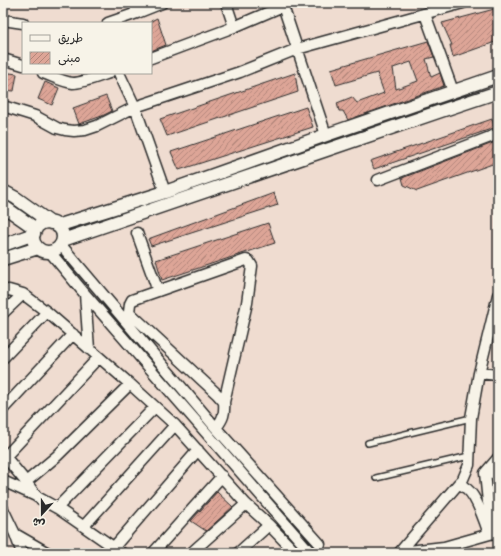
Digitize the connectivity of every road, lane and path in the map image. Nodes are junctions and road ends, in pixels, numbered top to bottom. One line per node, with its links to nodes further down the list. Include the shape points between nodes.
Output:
1 (162, 3): 5 (street)
2 (226, 3): 10 (street)
3 (460, 4): 6 (street)
4 (282, 5): 10 (street); 11 (street)
5 (135, 8): 8 (street)
6 (425, 14): 11 (street); 19 (street)
7 (3, 20): 9 (street)
8 (110, 22)
9 (22, 23)
10 (234, 27): 12 (street)
11 (297, 49): 22 (street, via 240,72); 24 (street)
12 (152, 58)
13 (3, 60): 14 (street)
14 (22, 65)
15 (46, 74): 16 (street, via 74,83)
16 (106, 74)
17 (118, 74): 22 (street)
18 (498, 76): 19 (street)
19 (453, 91): 24 (street)
20 (498, 92): 32 (street)
21 (3, 106): 22 (street, via 23,111 57,128 74,131 97,126)
22 (135, 107): 27 (street)
23 (498, 134): 25 (street)
24 (326, 135): 27 (street)
25 (378, 180)
26 (3, 191): 29 (street)
27 (165, 192): 29 (street)
28 (3, 206): 30 (street)
29 (54, 225): 30 (street, via 41,225); 32 (street, via 62,232)
30 (35, 232): 33 (street); 34 (street, via 34,241)
31 (137, 233): 38 (street)
32 (62, 243): 35 (street); 57 (street)
33 (3, 245)
34 (38, 248): 35 (street); 36 (street)
35 (50, 252): 40 (street)
36 (3, 260)
37 (3, 291): 39 (street)
38 (158, 291): 52 (street, via 132,300 129,312); 52 (street, via 246,260 252,266 247,303)
39 (23, 294): 43 (street); 44 (street)
40 (85, 294): 46 (street); 86 (street)
41 (498, 295): 42 (street)
42 (497, 307): 49 (street)
43 (47, 312): 45 (street); 48 (street)
44 (3, 313)
45 (73, 334): 46 (street); 54 (street)
46 (90, 349): 47 (street)
47 (99, 357): 51 (street); 60 (street)
48 (3, 358)
49 (479, 373): 50 (street); 55 (street)
50 (498, 375)
51 (130, 384): 53 (street); 68 (street)
52 (224, 402): 57 (street, via 225,412)
53 (155, 407): 56 (street); 72 (street)
54 (3, 408)
55 (471, 418): 58 (lane); 61 (street)
56 (175, 425): 59 (street); 74 (street)
57 (216, 428): 78 (street)
58 (368, 443)
59 (198, 450): 65 (street); 79 (street)
60 (4, 456): 68 (street)
61 (470, 456): 66 (lane); 69 (street, via 469,465)
62 (498, 458): 63 (street)
63 (485, 473): 64 (street); 77 (street)
64 (498, 474)
65 (222, 476): 71 (street); 83 (street)
66 (376, 478)
67 (3, 481): 70 (street)
68 (26, 482): 70 (street)
69 (460, 483): 77 (street, via 473,496); 87 (street)
70 (37, 497): 72 (street)
71 (246, 504): 75 (street); 84 (street)
72 (57, 508): 74 (street)
73 (3, 509): 76 (street)
74 (84, 526): 79 (street)
75 (269, 526): 80 (street); 85 (street)
76 (15, 534): 81 (street); 82 (street)
77 (495, 534): 87 (street, via 444,547)
78 (320, 544)
79 (118, 550)
80 (294, 552)
81 (22, 553)
82 (48, 553)
83 (153, 553)
84 (191, 553)
85 (238, 553)
86 (311, 553)
87 (400, 553)

